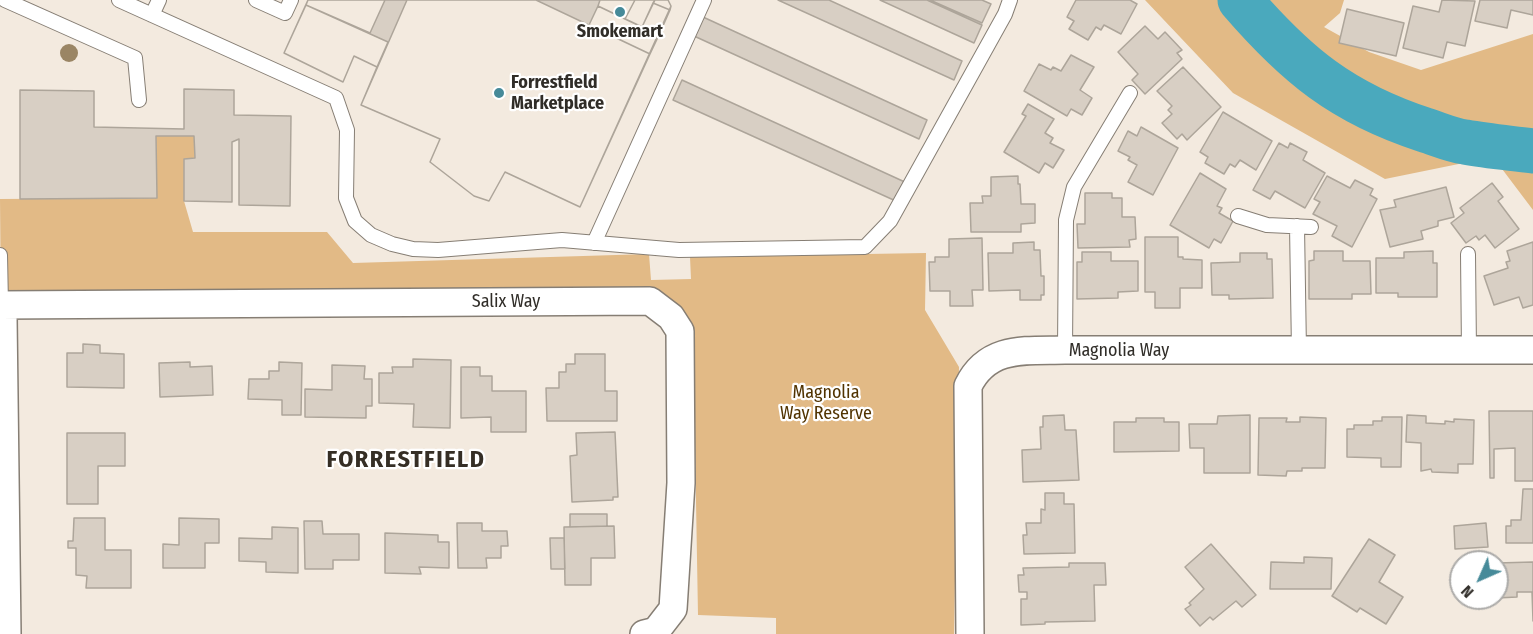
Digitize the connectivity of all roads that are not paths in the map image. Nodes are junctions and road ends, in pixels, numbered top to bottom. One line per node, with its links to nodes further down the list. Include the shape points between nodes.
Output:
1 (5, 0): 10 (lane, via 135,58)
2 (119, 0): 8 (lane)
3 (159, 0): 8 (lane)
4 (256, 0): 5 (lane, via 285,13)
5 (291, 0)
6 (704, 0): 14 (lane)
7 (1010, 0): 14 (lane, via 890,221 865,247 679,250)
8 (152, 15): 14 (lane, via 336,98 347,130 346,198 355,221 370,235 413,249 438,250 561,240)
9 (1130, 93): 18 (lane, via 1074,187 1066,220)
10 (139, 100)
11 (1238, 216): 12 (lane, via 1267,225)
12 (1297, 226): 13 (lane); 20 (lane)
13 (1311, 226)
14 (594, 243)
15 (1468, 254): 21 (lane)
16 (0, 255): 17 (lane)
17 (0, 305): 22 (street); 23 (street, Salix Way, via 650,301 671,316 680,331 681,483 673,609 656,631)
18 (1065, 350): 20 (street, Magnolia Way); 24 (street, Magnolia Way, via 1019,351 997,356 985,363 968,386)
19 (1533, 350): 21 (street, Magnolia Way)
20 (1299, 351): 21 (street, Magnolia Way)
21 (1469, 351)
22 (7, 634)
23 (644, 634)
24 (970, 634)

